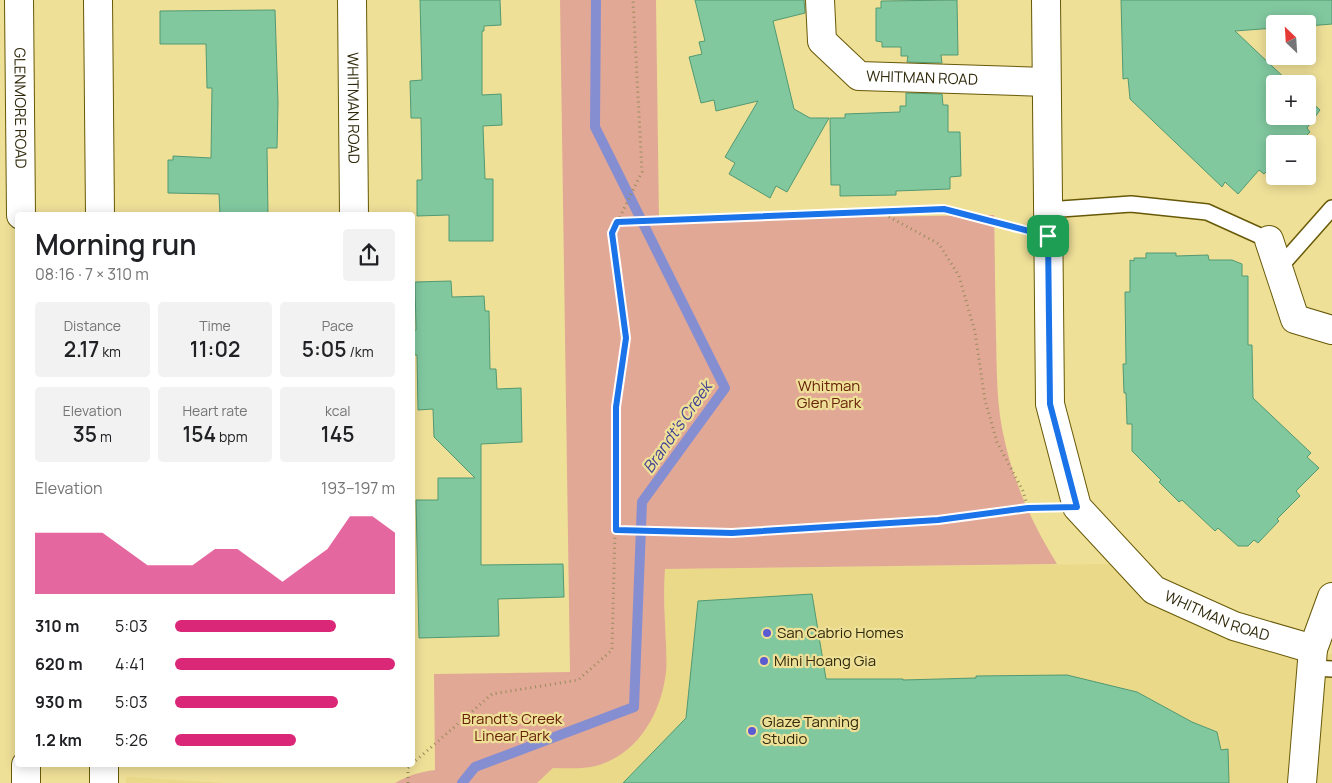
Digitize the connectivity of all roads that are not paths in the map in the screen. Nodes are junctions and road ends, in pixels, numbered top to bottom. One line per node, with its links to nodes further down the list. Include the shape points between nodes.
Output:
1 (19, 0): 8 (street, GLENMORE ROAD)
2 (98, 0): 9 (street)
3 (352, 0): 10 (street, WHITMAN ROAD)
4 (820, 0): 6 (street, WHITMAN ROAD, via 822,41 859,76)
5 (1046, 0): 6 (street, WHITMAN ROAD)
6 (1046, 82): 11 (street, WHITMAN ROAD)
7 (1332, 208): 13 (lane)
8 (21, 212)
9 (100, 212)
10 (354, 212)
11 (1047, 223): 12 (lane, via 1131,204 1207,212); 16 (street, WHITMAN ROAD, via 1050,404 1077,507 1154,590)
12 (1269, 240): 13 (street)
13 (1278, 269): 14 (street, via 1295,319)
14 (1332, 330)
15 (1332, 597): 16 (street)
16 (1319, 662): 21 (street)
17 (26, 767): 19 (street)
18 (104, 767): 20 (street)
19 (26, 783)
20 (104, 783)
21 (1302, 783)

